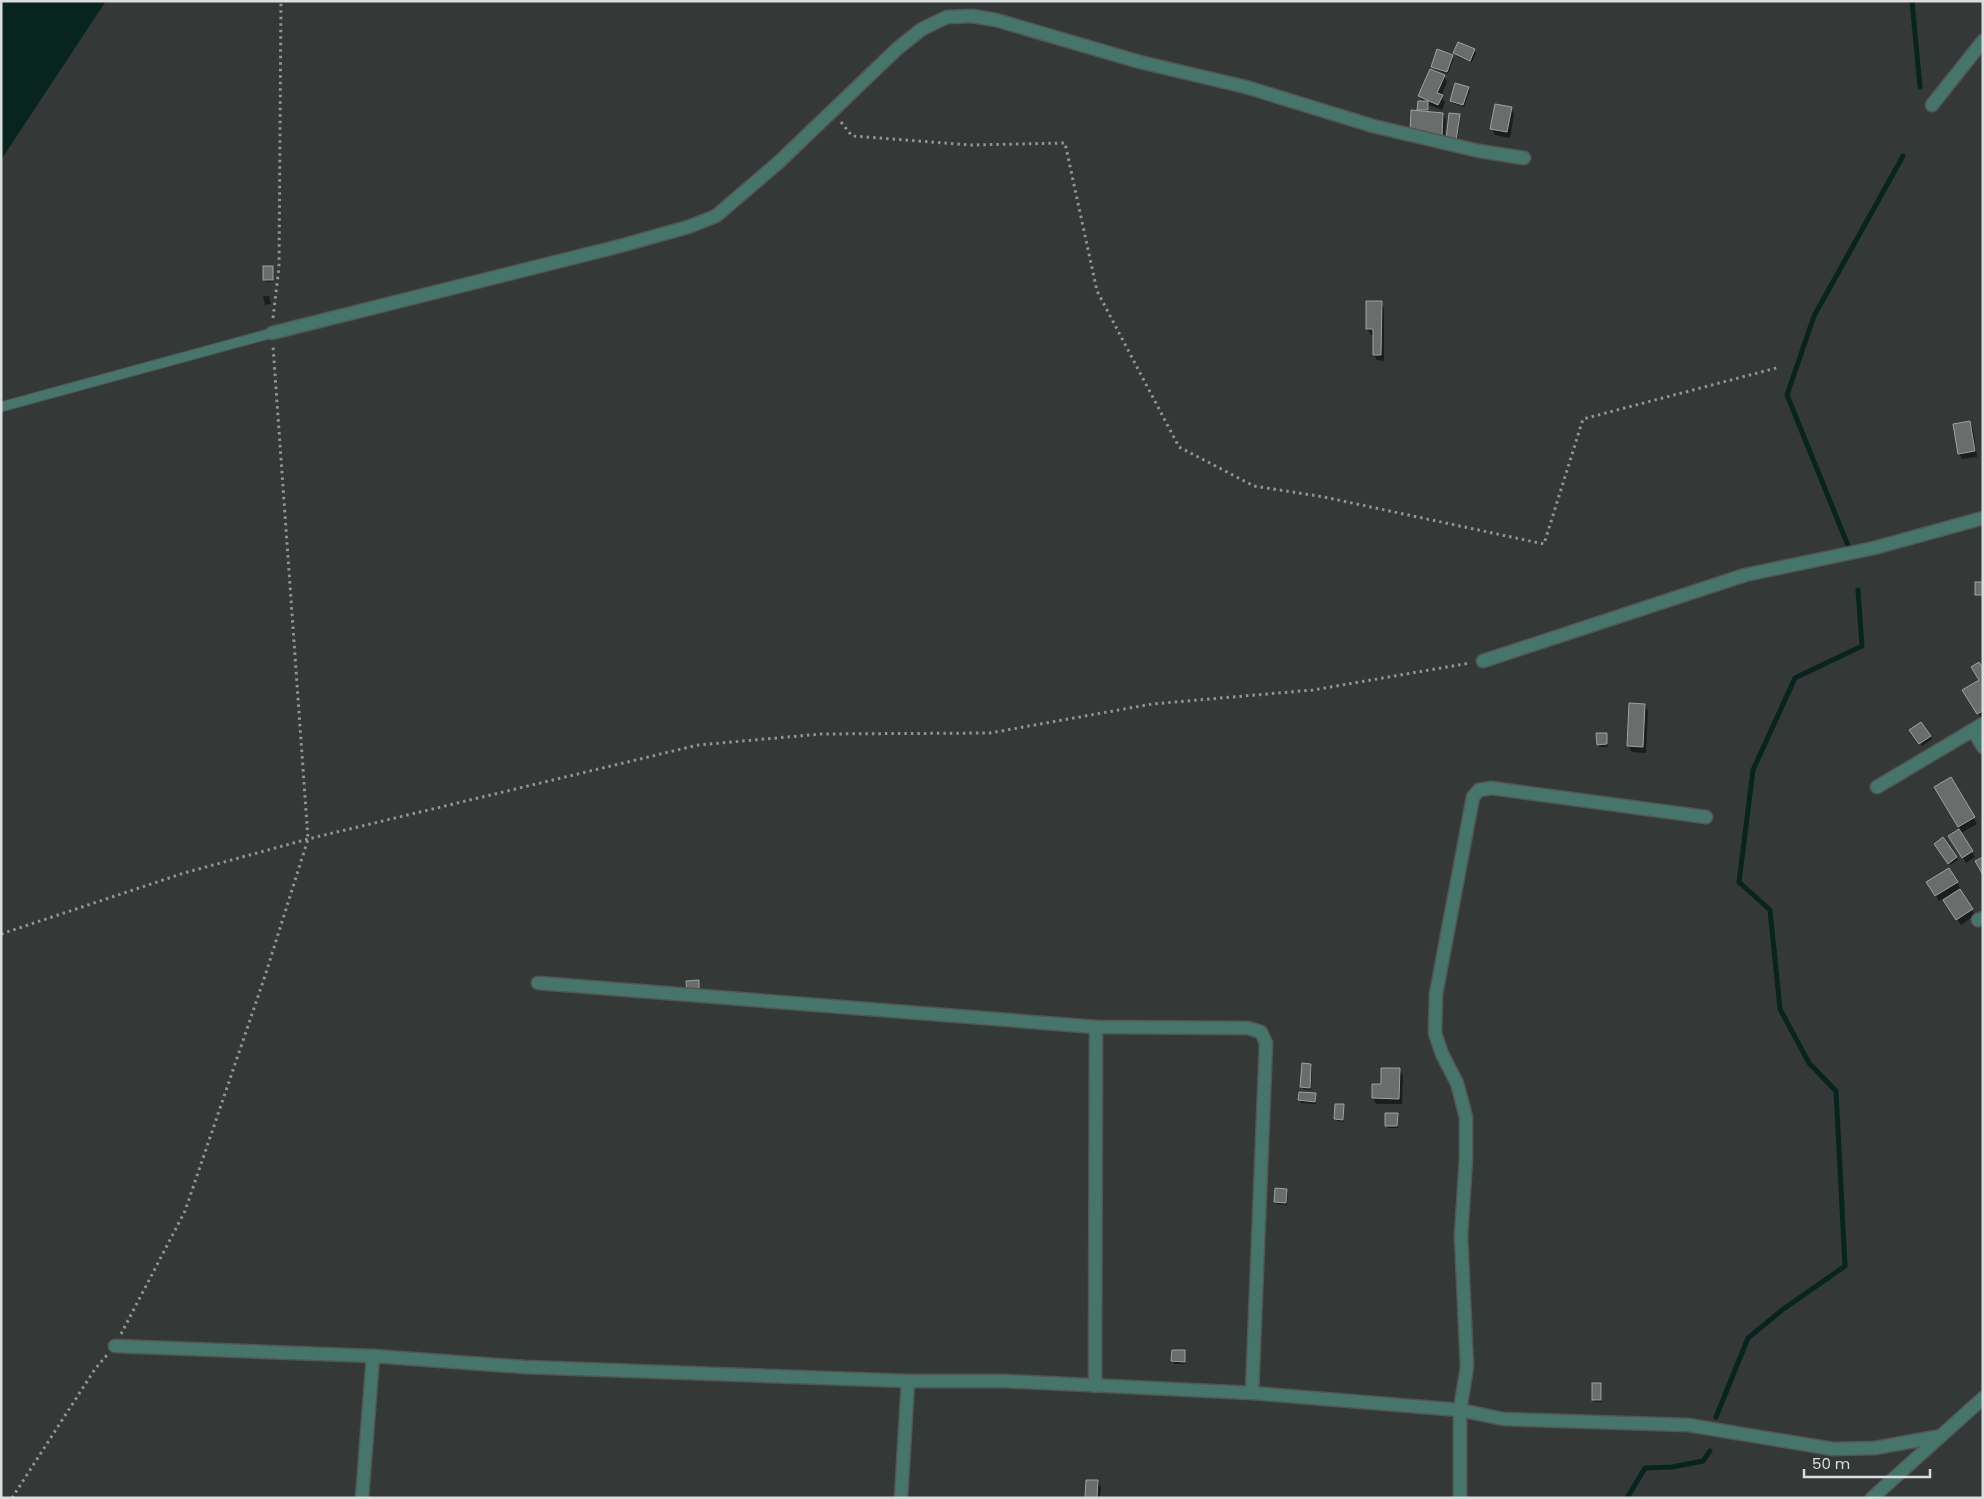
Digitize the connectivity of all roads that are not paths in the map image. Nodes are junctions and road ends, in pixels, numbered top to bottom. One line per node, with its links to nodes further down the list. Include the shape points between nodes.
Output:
1 (1983, 41): 2 (street)
2 (1932, 105)
3 (1524, 158): 4 (street, via 1373,126 1246,87 1140,62 996,20 972,16 947,17 922,28 898,48 780,162 716,216 620,246)
4 (272, 333): 5 (lane)
5 (1, 408)
6 (1983, 518): 7 (street, via 1874,548 1745,575)
7 (1483, 661)
8 (1978, 727): 9 (street); 10 (street)
9 (1983, 747)
10 (1877, 787)
11 (1706, 817): 20 (street, via 1492,788 1479,790 1473,797 1436,994 1435,1033 1457,1083 1466,1117 1461,1236 1467,1367)
12 (538, 983): 13 (street)
13 (1096, 1027): 17 (street); 18 (street, via 1248,1028 1261,1032 1266,1043)
14 (115, 1346): 15 (street)
15 (372, 1356): 16 (street, via 525,1367); 22 (street)
16 (908, 1381): 17 (street, via 1004,1381); 23 (street)
17 (1095, 1386): 18 (street)
18 (1252, 1393): 20 (street)
19 (1983, 1398): 21 (street)
20 (1460, 1410): 21 (street, via 1503,1419 1688,1425 1833,1449 1875,1448); 24 (street)
21 (1941, 1436): 25 (street)
22 (362, 1498)
23 (901, 1498)
24 (1460, 1498)
25 (1872, 1498)

